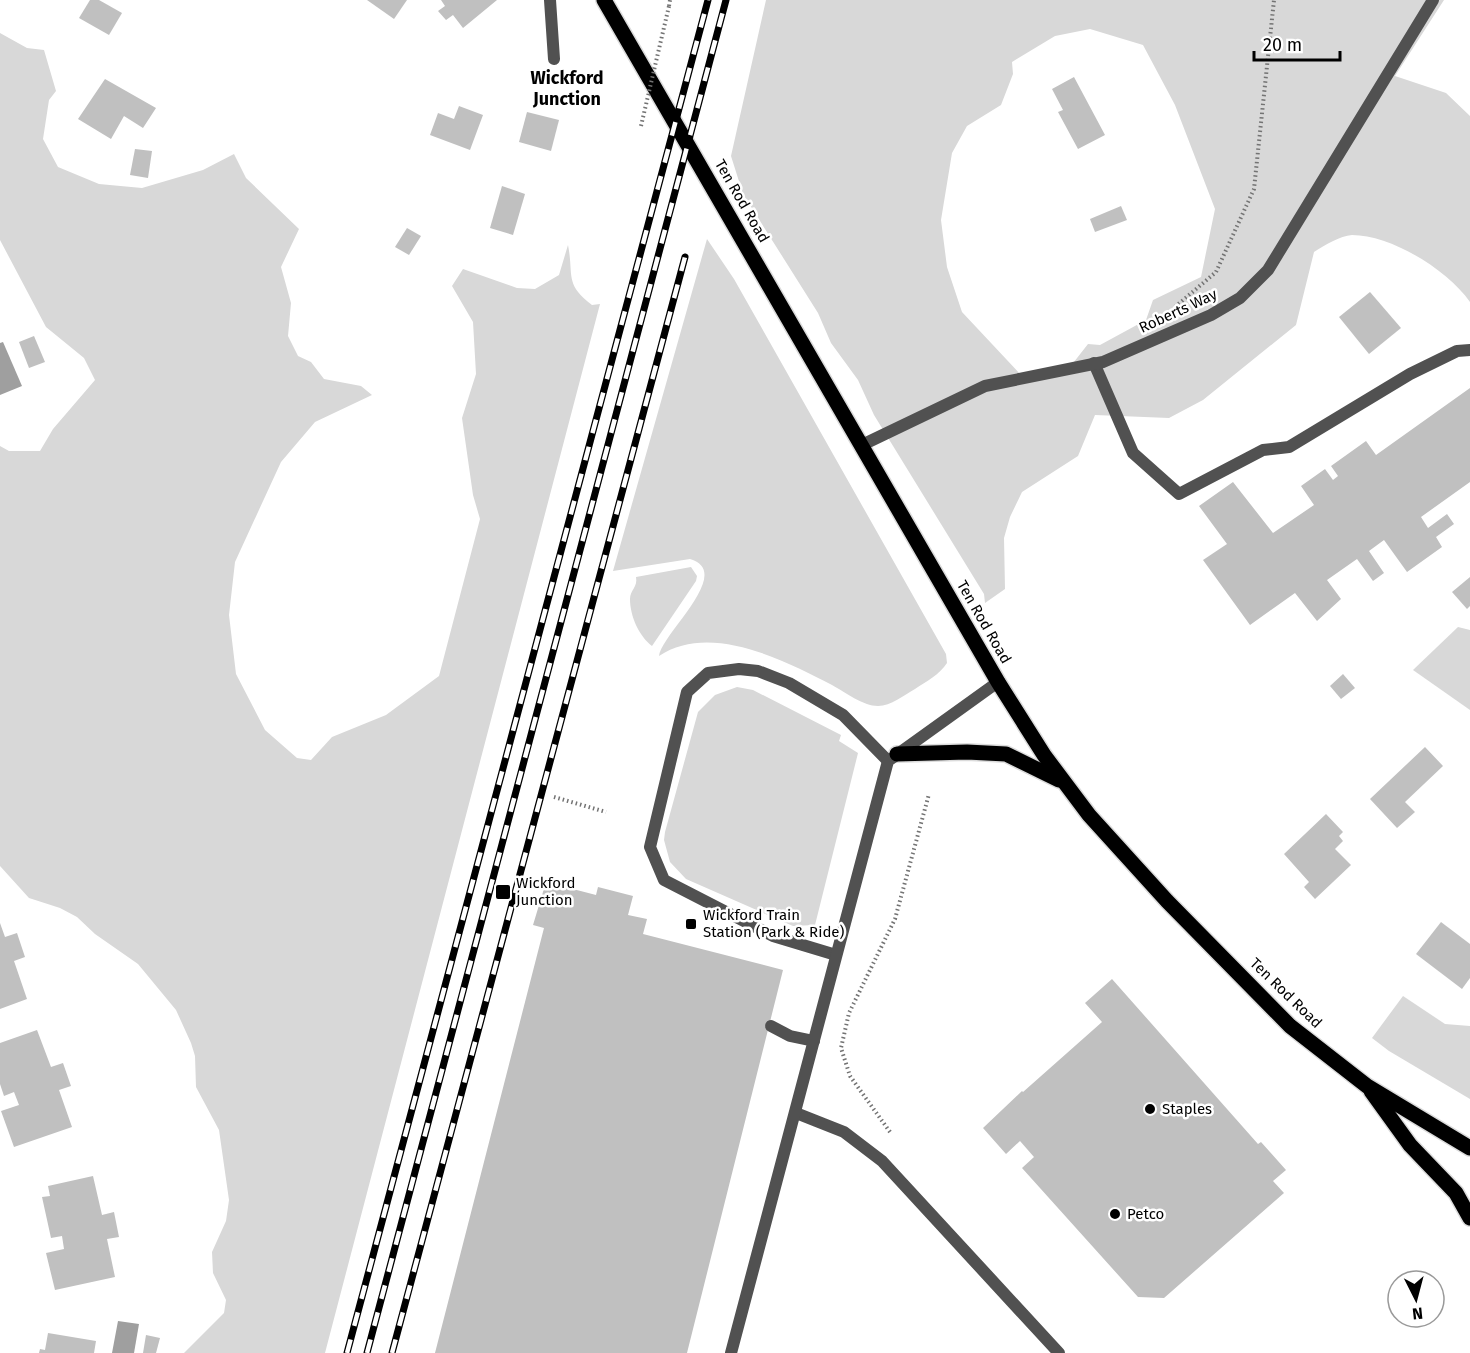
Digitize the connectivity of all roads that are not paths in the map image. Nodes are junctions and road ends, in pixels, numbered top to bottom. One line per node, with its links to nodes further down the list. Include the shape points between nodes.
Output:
1 (550, 0): 4 (street)
2 (604, 0): 7 (main road, Ten Rod Road)
3 (1433, 0): 6 (street, Roberts Way, via 1268,270 1240,298 1211,315)
4 (554, 59)
5 (1470, 350): 6 (street, via 1457,351 1410,374 1289,447 1263,450 1179,494 1133,453)
6 (1094, 363): 7 (street, Roberts Way, via 985,386)
7 (862, 445): 8 (main road, Ten Rod Road)
8 (998, 682): 9 (street); 10 (main road, Ten Rod Road)
9 (893, 758): 10 (main road, via 967,752 1006,754); 11 (street); 11 (street, via 843,716 789,683 758,671 708,673 687,692 650,847 664,880 773,936)
10 (1064, 782): 14 (main road, Ten Rod Road, via 1160,893 1290,1026)
11 (836, 955): 13 (street)
12 (771, 1026): 13 (street, via 790,1036)
13 (814, 1041): 15 (street)
14 (1367, 1086): 16 (main road, Ten Rod Road); 17 (main road, via 1410,1145 1456,1193)
15 (796, 1113): 18 (street); 19 (street, via 844,1132 882,1161)
16 (1470, 1148)
17 (1470, 1218)
18 (731, 1353)
19 (1059, 1353)

